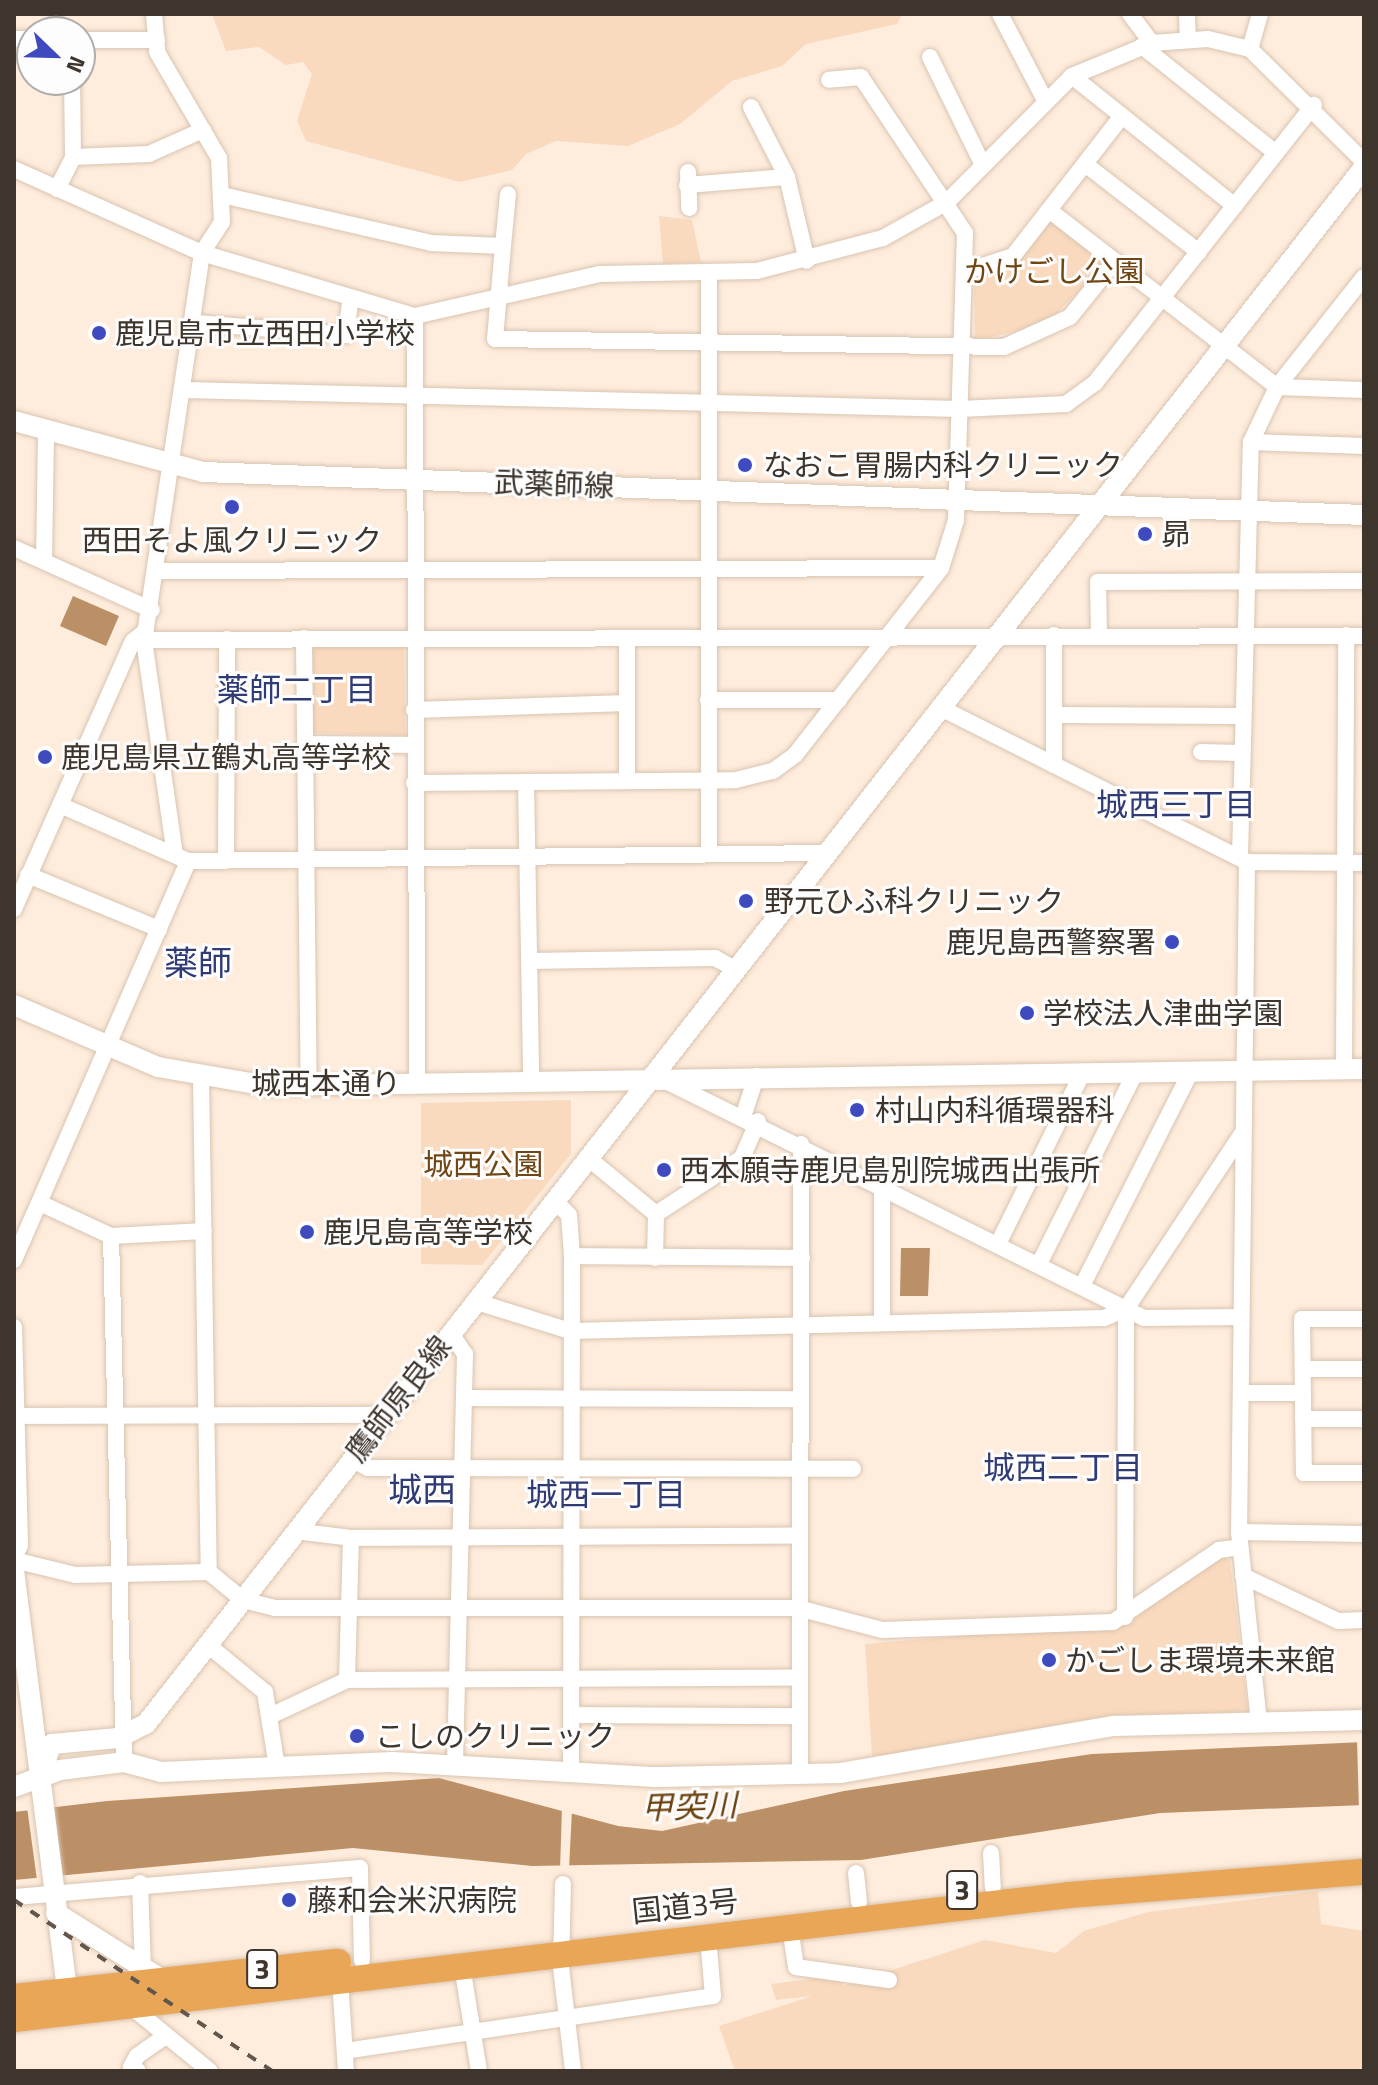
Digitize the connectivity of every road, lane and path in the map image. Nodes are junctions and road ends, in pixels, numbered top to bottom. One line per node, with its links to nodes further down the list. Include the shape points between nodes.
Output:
1 (154, 14): 8 (street)
2 (1000, 14): 15 (street)
3 (1130, 14): 9 (street)
4 (1187, 14): 6 (street)
5 (1260, 14): 10 (street)
6 (1188, 39): 9 (street); 10 (street)
7 (96, 40): 8 (street)
8 (157, 40): 19 (street)
9 (1147, 44): 12 (street); 20 (street)
10 (1250, 49): 16 (street)
11 (930, 57): 22 (street)
12 (1072, 76): 15 (street); 18 (street)
13 (829, 80): 30 (street, via 861,77)
14 (72, 96): 21 (street)
15 (1045, 100): 22 (street)
16 (1314, 105): 20 (street); 24 (street)
17 (751, 107): 26 (street)
18 (1122, 116): 23 (street); 31 (street)
19 (203, 130): 21 (street, via 149,154); 29 (street, via 219,158)
20 (1276, 153): 31 (street)
21 (73, 157): 27 (street)
22 (981, 161): 30 (street)
23 (1085, 164): 33 (street); 35 (street)
24 (1364, 165): 49 (street, 鷹師原良線)
25 (14, 169): 27 (street)
26 (787, 177): 32 (street, via 688,178); 37 (street)
27 (57, 189): 36 (street)
28 (508, 194): 34 (street)
29 (222, 195): 34 (street, via 431,243); 36 (street, via 222,222)
30 (947, 202): 37 (street, via 883,238); 39 (street, via 965,233)
31 (1235, 206): 35 (street)
32 (689, 208)
33 (1049, 210): 38 (street); 39 (street, via 1013,256)
34 (503, 246): 43 (street)
35 (1199, 252): 44 (street)
36 (202, 253): 42 (street); 46 (street)
37 (807, 261): 40 (street)
38 (1115, 261): 44 (street); 48 (street, via 1055,327 1004,347)
39 (964, 272): 48 (street)
40 (709, 273): 43 (street, via 600,274); 47 (street)
41 (1364, 277): 51 (street)
42 (351, 297): 45 (street); 46 (street, via 346,335)
43 (496, 298): 45 (street); 47 (street, via 495,339)
44 (1162, 298): 49 (street); 55 (street, via 1095,383 1066,404)
45 (415, 316): 53 (street)
46 (195, 323): 52 (street)
47 (709, 343): 48 (street); 54 (street)
48 (962, 346): 55 (street)
49 (1223, 346): 51 (street); 64 (street, 鷹師原良線)
50 (1364, 386): 51 (street)
51 (1277, 387): 58 (street)
52 (184, 390): 53 (street); 60 (street)
53 (413, 401): 54 (street); 61 (street)
54 (709, 405): 55 (street); 62 (street)
55 (960, 409): 63 (street)
56 (14, 421): 57 (street, 武薬師線)
57 (46, 431): 60 (street, 武薬師線); 68 (street)
58 (1251, 442): 59 (street); 65 (street)
59 (1364, 446)
60 (171, 469): 61 (street, 武薬師線); 72 (street)
61 (412, 480): 62 (street, 武薬師線); 71 (street)
62 (708, 489): 63 (street, 武薬師線); 70 (street)
63 (956, 499): 64 (street, 武薬師線); 69 (street, via 954,535)
64 (1101, 506): 65 (street, 武薬師線); 77 (street, 鷹師原良線)
65 (1245, 510): 66 (street, 武薬師線); 73 (street)
66 (1364, 515)
67 (14, 548): 68 (street)
68 (44, 561): 75 (street)
69 (941, 568): 70 (street); 84 (street)
70 (709, 569): 71 (street); 87 (street)
71 (413, 570): 72 (street); 86 (street)
72 (158, 571): 75 (street)
73 (1243, 581): 74 (street); 79 (street, via 1098,582); 81 (street)
74 (1364, 581)
75 (152, 610): 76 (street)
76 (145, 635): 85 (street); 105 (street, via 133,641); 111 (street)
77 (996, 635): 78 (street); 84 (street); 92 (street, 鷹師原良線)
78 (1054, 635): 79 (street); 94 (street)
79 (1099, 635): 81 (street)
80 (1346, 635): 81 (street); 82 (street); 114 (street)
81 (1241, 636): 95 (street)
82 (1364, 636)
83 (304, 638): 85 (street); 86 (street); 96 (street)
84 (889, 638): 87 (street); 90 (street)
85 (227, 639): 113 (street)
86 (413, 639): 88 (street); 93 (street)
87 (708, 639): 88 (street); 89 (street)
88 (627, 640): 91 (street)
89 (708, 700): 90 (street); 102 (street)
90 (839, 700): 102 (street, via 784,765 755,778)
91 (627, 703): 93 (street); 101 (street)
92 (939, 707): 100 (street); 107 (street, 鷹師原良線)
93 (414, 710): 97 (street)
94 (1055, 715): 95 (street); 100 (street)
95 (1241, 716): 99 (street)
96 (305, 744): 97 (street); 109 (street)
97 (414, 745): 104 (street)
98 (1201, 752): 99 (street)
99 (1241, 753): 112 (street)
100 (1054, 765): 112 (street)
101 (627, 781): 102 (street); 103 (street)
102 (708, 781): 106 (street)
103 (526, 782): 104 (street); 108 (street)
104 (414, 783): 110 (street)
105 (60, 805): 111 (street); 116 (street)
106 (709, 852): 107 (street); 108 (street)
107 (827, 853): 120 (street, 鷹師原良線)
108 (529, 856): 110 (street); 119 (street)
109 (306, 857): 110 (street); 113 (street); 133 (street)
110 (414, 857): 132 (street)
111 (182, 858): 113 (street); 118 (street)
112 (1244, 859): 114 (street); 124 (street)
113 (226, 861)
114 (1346, 862): 115 (street); 123 (street)
115 (1364, 863)
116 (28, 875): 117 (street); 118 (street)
117 (14, 909)
118 (159, 929): 122 (street)
119 (529, 961): 120 (street, via 715,958); 131 (street)
120 (735, 969): 128 (street, 鷹師原良線)
121 (14, 1005): 122 (street, 城西本通り)
122 (108, 1047): 130 (street, 城西本通り); 140 (street)
123 (1354, 1069): 124 (street, 城西本通り)
124 (1243, 1070): 126 (street, 城西本通り); 135 (street)
125 (1136, 1071): 126 (street, 城西本通り); 127 (street, 城西本通り); 149 (street)
126 (1191, 1071): 150 (street)
127 (1083, 1072): 129 (street, 城西本通り); 144 (street)
128 (651, 1076): 129 (street, 城西本通り); 131 (street, 城西本通り); 134 (street); 137 (street, 鷹師原良線)
129 (756, 1076): 134 (street)
130 (201, 1078): 133 (street, 城西本通り); 142 (street)
131 (531, 1079): 132 (street, 城西本通り)
132 (417, 1083): 133 (street, 城西本通り)
133 (309, 1085)
134 (751, 1118): 136 (street); 141 (street, via 742,1158)
135 (1242, 1134): 152 (street); 153 (street)
136 (801, 1144): 138 (street); 147 (street)
137 (587, 1157): 139 (street, 鷹師原良線); 141 (street)
138 (882, 1186): 144 (street); 155 (street)
139 (554, 1200): 145 (street, via 569,1215); 151 (street, 鷹師原良線)
140 (40, 1203): 143 (street); 148 (street)
141 (656, 1214): 146 (street)
142 (204, 1231): 143 (street); 168 (street)
143 (111, 1236): 170 (street)
144 (998, 1244): 149 (street)
145 (572, 1256): 146 (street); 158 (street)
146 (655, 1258): 147 (street)
147 (802, 1258): 156 (street)
148 (14, 1260)
149 (1039, 1264): 150 (street)
150 (1082, 1286): 152 (street)
151 (474, 1301): 158 (street); 159 (street, 鷹師原良線)
152 (1126, 1309): 153 (street, via 1144,1318); 155 (street, via 1104,1318); 196 (street)
153 (1240, 1317): 162 (street)
154 (1364, 1319): 160 (street, via 1302,1319)
155 (882, 1320): 156 (street)
156 (800, 1321): 158 (street); 166 (street)
157 (14, 1327): 169 (street)
158 (570, 1331): 165 (street)
159 (450, 1332): 164 (street, via 465,1354); 167 (street, 鷹師原良線)
160 (1303, 1369): 161 (street); 163 (street)
161 (1364, 1369)
162 (1241, 1393): 163 (street); 185 (street)
163 (1303, 1393): 171 (street)
164 (465, 1398): 165 (street); 174 (street)
165 (571, 1399): 166 (street); 175 (street)
166 (800, 1399): 176 (street)
167 (386, 1415): 168 (street); 173 (street, 鷹師原良線)
168 (206, 1416): 170 (street); 188 (street)
169 (16, 1417): 170 (street); 186 (street, via 20,1545)
170 (113, 1417): 189 (street)
171 (1303, 1419): 172 (street); 178 (street, via 1304,1473)
172 (1364, 1419)
173 (351, 1459): 174 (street, via 368,1468); 179 (street, 鷹師原良線)
174 (462, 1467): 175 (street); 182 (street)
175 (573, 1468): 176 (street); 183 (street)
176 (800, 1468): 177 (street); 181 (street)
177 (853, 1469)
178 (1364, 1473)
179 (295, 1531): 184 (street); 191 (street, 鷹師原良線)
180 (1364, 1534): 185 (street)
181 (799, 1536): 183 (street); 195 (street)
182 (460, 1537): 183 (street); 184 (street); 192 (street)
183 (573, 1537): 193 (street)
184 (351, 1538): 194 (street)
185 (1240, 1539): 190 (street); 196 (street)
186 (14, 1559): 189 (street, via 75,1575)
187 (14, 1570): 199 (street)
188 (209, 1572): 189 (street); 191 (street)
189 (116, 1575): 211 (street)
190 (1243, 1576): 197 (street, via 1264,1580 1338,1621); 208 (street)
191 (243, 1600): 194 (street); 198 (street, 鷹師原良線)
192 (460, 1607): 193 (street); 194 (street); 202 (street)
193 (574, 1607): 195 (street); 203 (street)
194 (349, 1608): 201 (street)
195 (798, 1608): 196 (street, via 882,1630); 200 (street)
196 (1125, 1617)
197 (1364, 1620)
198 (208, 1645): 204 (street, via 265,1692); 209 (street, 鷹師原良線)
199 (19, 1676): 210 (street)
200 (797, 1678): 203 (street); 206 (street)
201 (347, 1680): 202 (street); 204 (street)
202 (458, 1680): 203 (street); 214 (street)
203 (574, 1680): 205 (street)
204 (272, 1715): 215 (street)
205 (574, 1715): 206 (street); 216 (street)
206 (798, 1716): 217 (street)
207 (1364, 1720): 208 (street)
208 (1259, 1723): 217 (street, via 1114,1726)
209 (146, 1724): 211 (street, 鷹師原良線); 213 (street, 鷹師原良線)
210 (30, 1728): 212 (street); 219 (street)
211 (118, 1738): 212 (street, 鷹師原良線); 213 (street)
212 (52, 1744): 219 (street)
213 (124, 1762): 215 (street, via 161,1772); 219 (street, via 60,1770)
214 (455, 1765): 215 (street); 216 (street)
215 (277, 1767)
216 (571, 1772): 217 (street)
217 (800, 1775)
218 (14, 1787): 219 (street)
219 (37, 1790): 228 (street)
220 (991, 1853): 226 (street)
221 (1364, 1857): 226 (highway, 国道3号 / 3, via 1183,1865)
222 (1364, 1872): 230 (highway, 国道3号 / 3, via 1184,1883)
223 (856, 1873): 229 (street)
224 (140, 1883): 228 (street); 233 (street, via 360,1868); 235 (street)
225 (563, 1884): 232 (street)
226 (993, 1887): 229 (highway, 国道3号 / 3)
227 (14, 1897): 228 (street)
228 (53, 1897): 235 (street); 240 (street)
229 (859, 1902): 232 (highway, 国道3号 / 3)
230 (790, 1927): 231 (highway, 国道3号 / 3); 237 (street, via 796,1967)
231 (708, 1937): 232 (highway, 国道3号 / 3); 242 (street, via 713,1996)
232 (562, 1944): 233 (highway, 国道3号 / 3); 234 (highway, 国道3号 / 3); 242 (street)
233 (362, 1960): 235 (highway, 国道3号 / 3)
234 (462, 1966): 236 (highway, 国道3号 / 3); 243 (street)
235 (153, 1974): 238 (highway, 国道3号 / 3)
236 (340, 1979): 238 (highway, 国道3号 / 3); 245 (street)
237 (889, 1980)
238 (122, 1995): 240 (highway, 国道3号 / 3); 244 (street)
239 (14, 1997): 240 (highway, 国道3号 / 3)
240 (69, 2002): 241 (highway, 国道3号 / 3)
241 (14, 2019)
242 (568, 2019): 243 (street); 250 (street)
243 (472, 2034): 245 (street); 249 (street)
244 (163, 2038): 246 (street, via 137,2056 131,2067); 247 (street)
245 (345, 2051): 248 (street)
246 (138, 2071)
247 (210, 2071)
248 (346, 2071)
249 (479, 2071)
250 (573, 2071)

